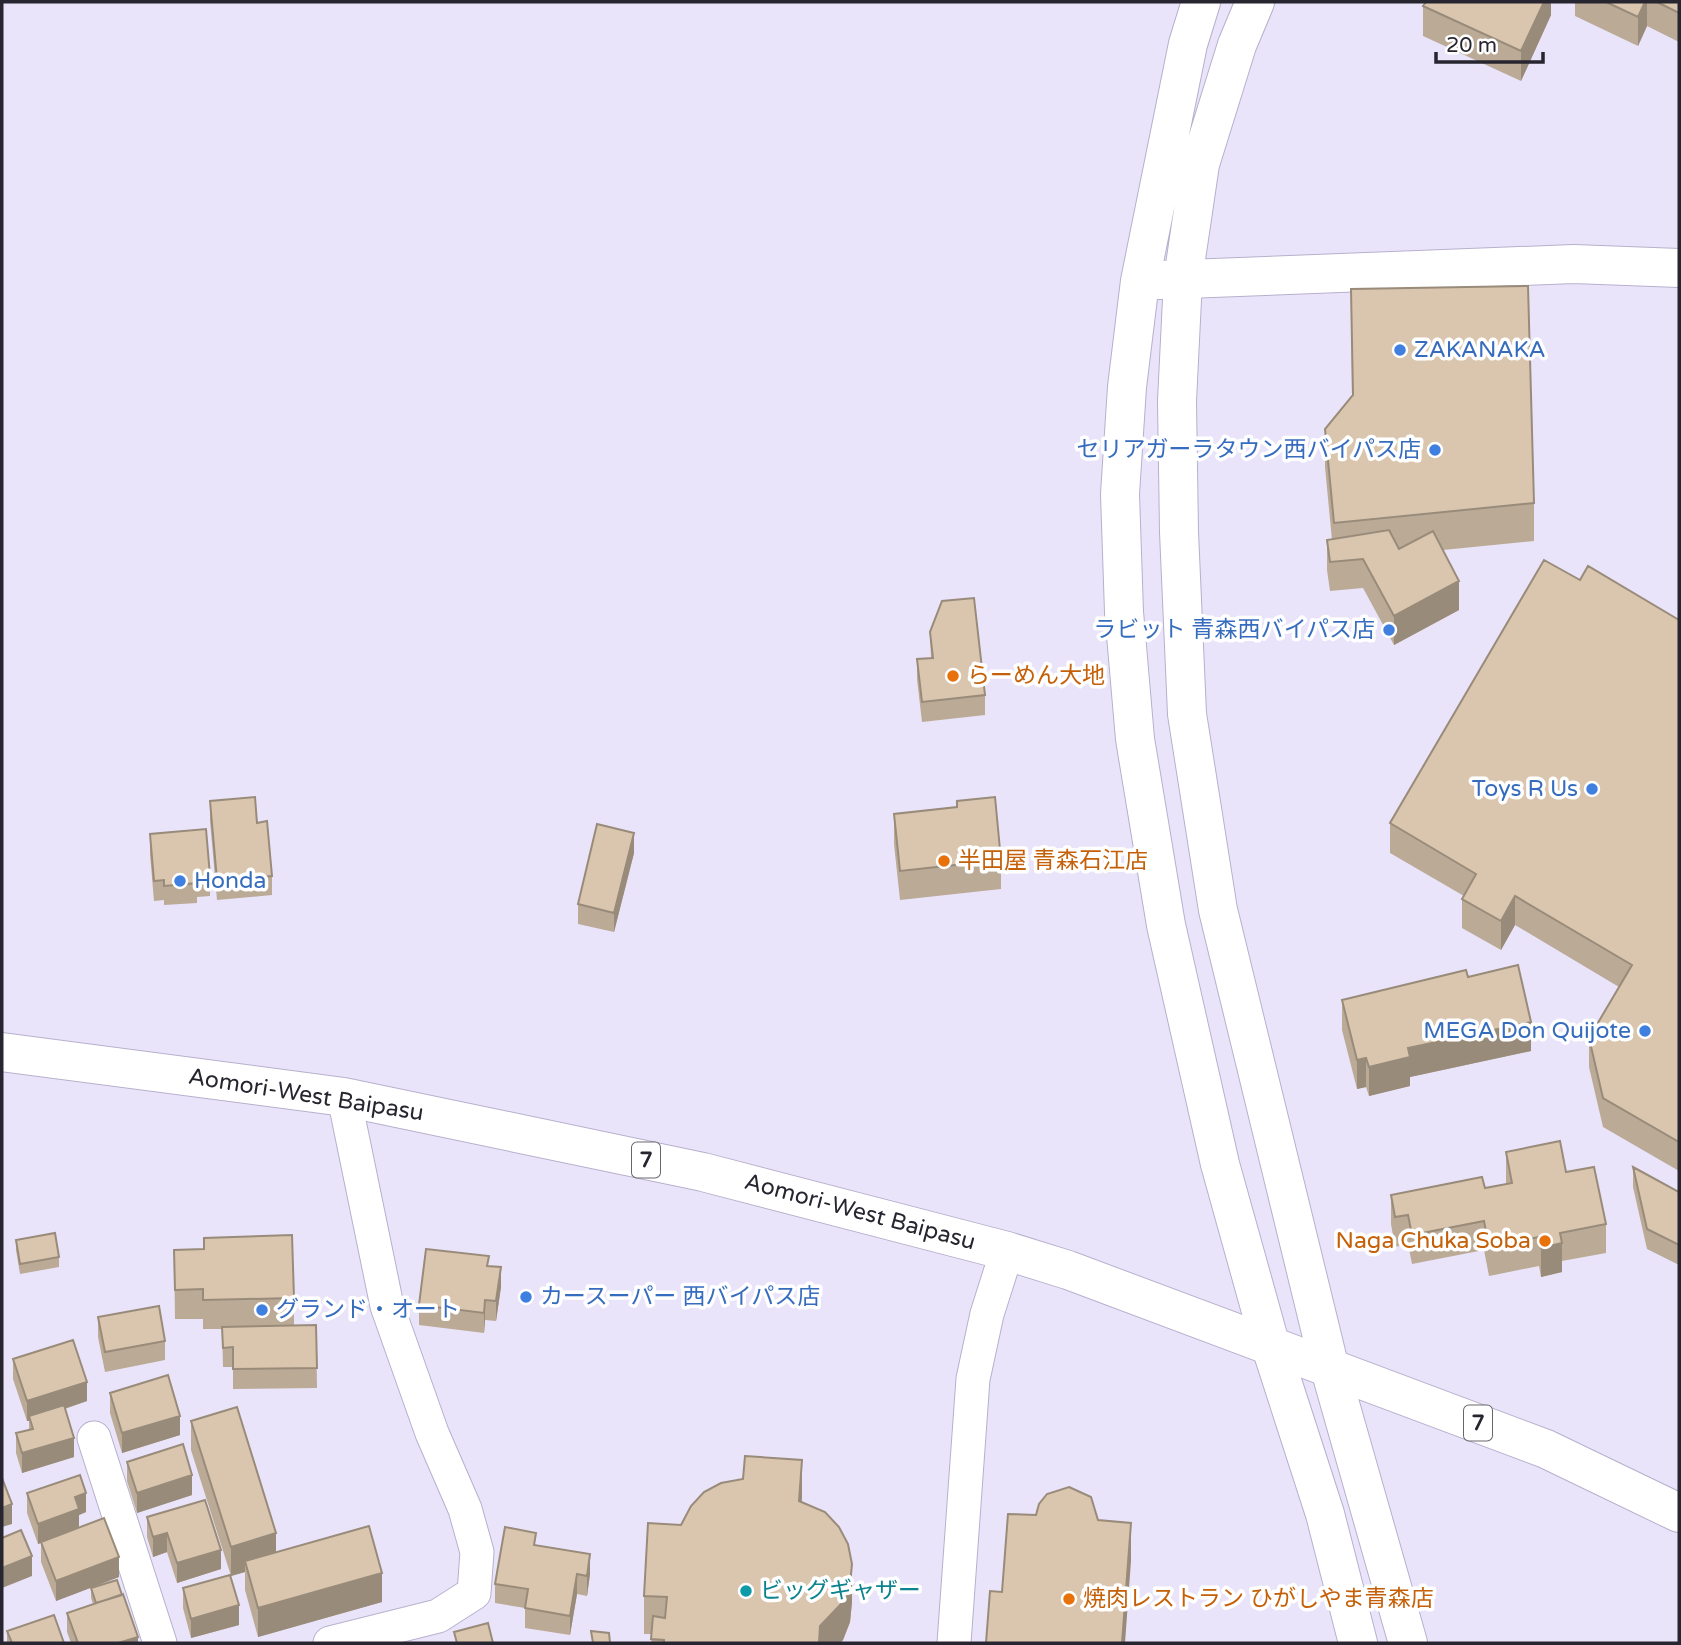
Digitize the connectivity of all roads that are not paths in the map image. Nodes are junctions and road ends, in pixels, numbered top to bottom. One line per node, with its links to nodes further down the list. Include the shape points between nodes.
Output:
1 (1201, 2): 5 (main road, via 1188,44)
2 (1255, 2): 4 (main road, via 1200,164)
3 (1679, 268): 4 (main road, via 1574,264)
4 (1183, 279): 5 (main road); 10 (main road, via 1177,401 1187,714 1218,910)
5 (1140, 281): 9 (main road, via 1120,494 1135,739 1166,925 1220,1164)
6 (2, 1052): 7 (main road, Aomori-West Baipasu / 7)
7 (344, 1097): 8 (main road, Aomori-West Baipasu / 7, via 703,1172); 14 (street, via 387,1306 432,1433 465,1509 477,1552 474,1593 438,1616)
8 (1007, 1251): 9 (main road, Aomori-West Baipasu / 7); 15 (street, via 987,1314 974,1379)
9 (1271, 1348): 10 (main road, Aomori-West Baipasu / 7); 16 (main road, via 1325,1514)
10 (1330, 1368): 12 (main road, Aomori-West Baipasu / 7, via 1546,1448); 17 (main road)
11 (94, 1438): 13 (street)
12 (1679, 1513)
13 (160, 1643)
14 (330, 1643)
15 (954, 1643)
16 (1359, 1643)
17 (1408, 1643)

